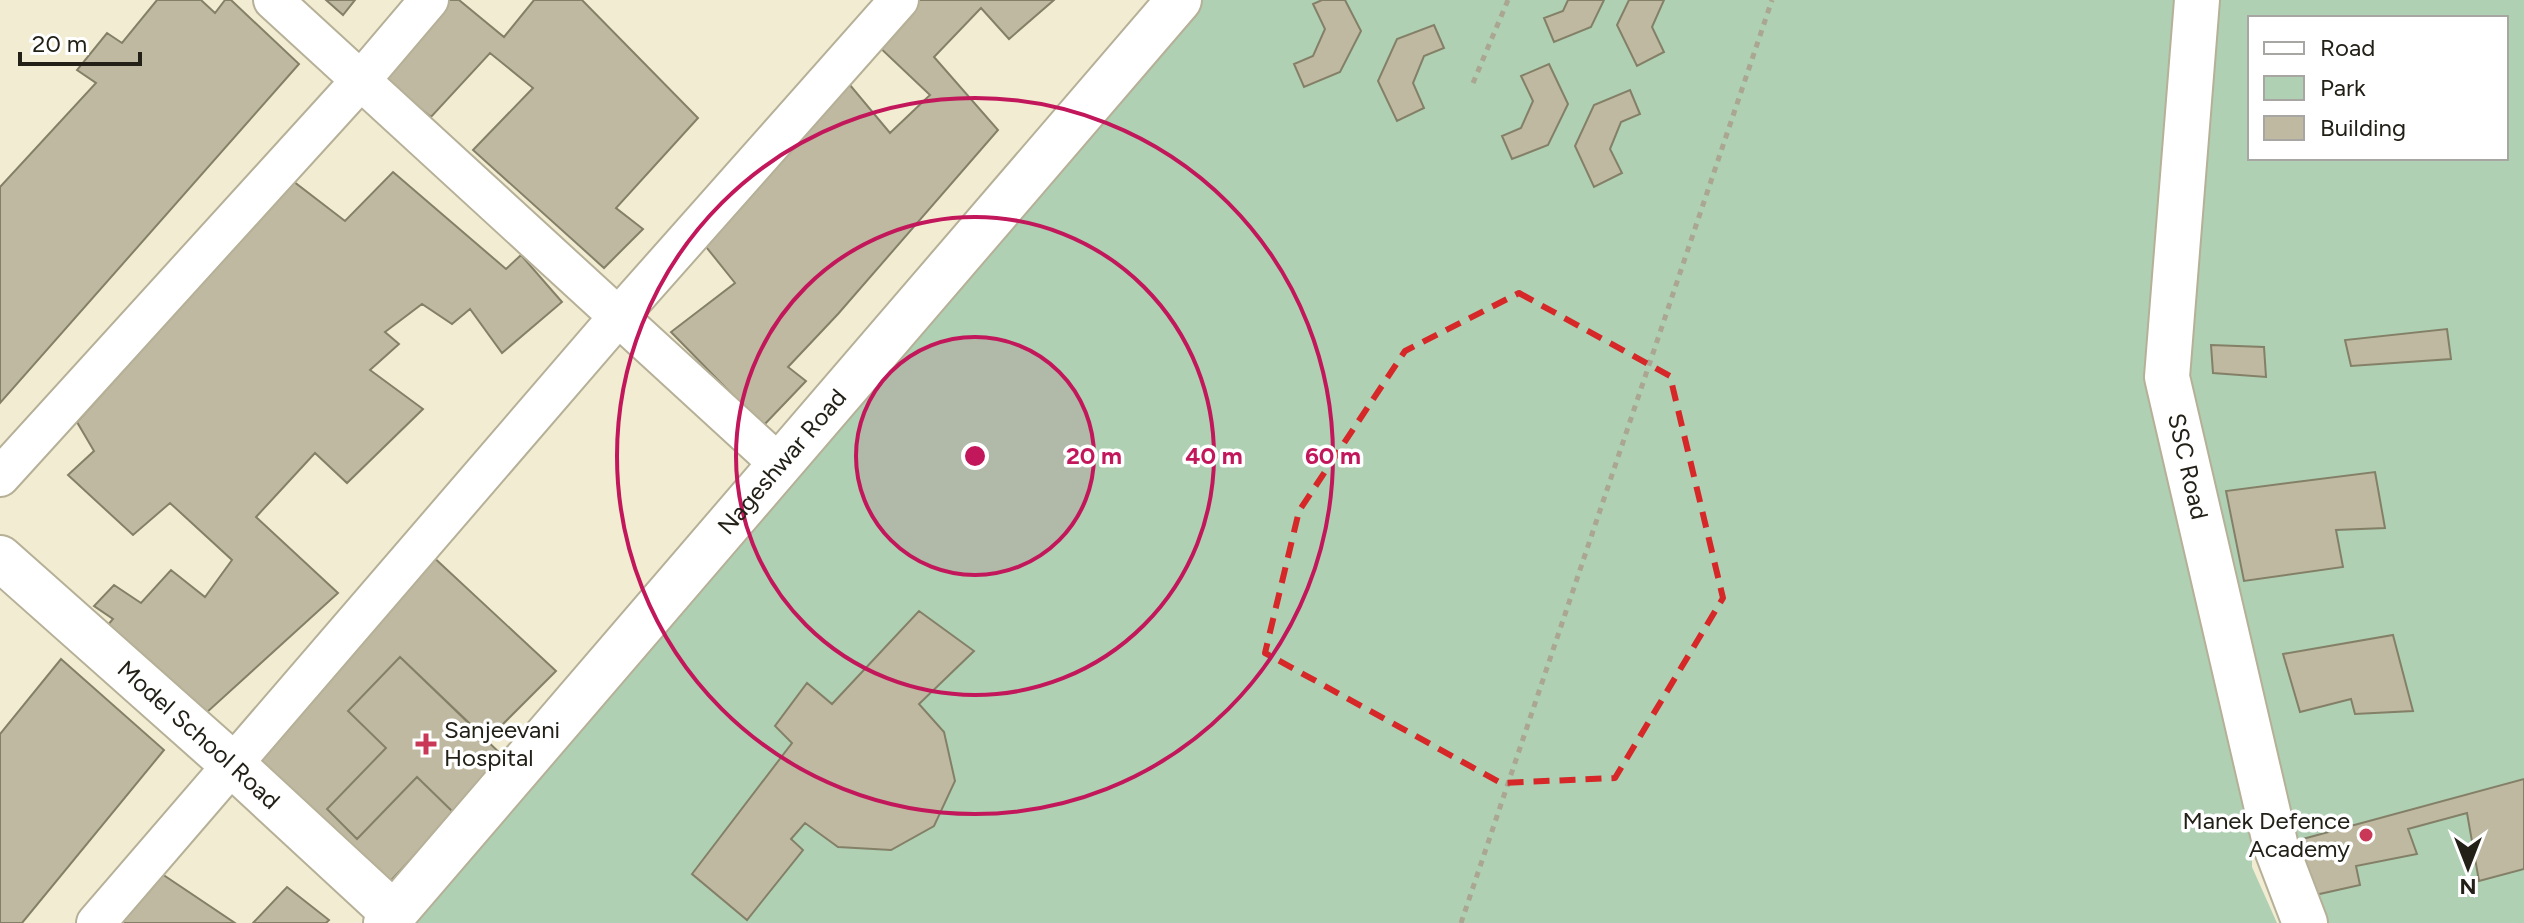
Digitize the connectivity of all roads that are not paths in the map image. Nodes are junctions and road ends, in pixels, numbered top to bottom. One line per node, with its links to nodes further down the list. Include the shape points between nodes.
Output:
1 (273, 0): 6 (street)
2 (429, 0): 6 (street)
3 (899, 0): 7 (street)
4 (1179, 0): 8 (street, Nageshwar Road)
5 (2197, 0): 14 (street, SSC Road, via 2167,377 2276,847)
6 (361, 80): 7 (street); 9 (street)
7 (618, 317): 8 (street); 11 (street)
8 (780, 465): 12 (street, Nageshwar Road)
9 (0, 477)
10 (0, 558): 11 (street, Model School Road)
11 (233, 765): 12 (street, Model School Road); 13 (street)
12 (390, 918)
13 (96, 923)
14 (2305, 923)

